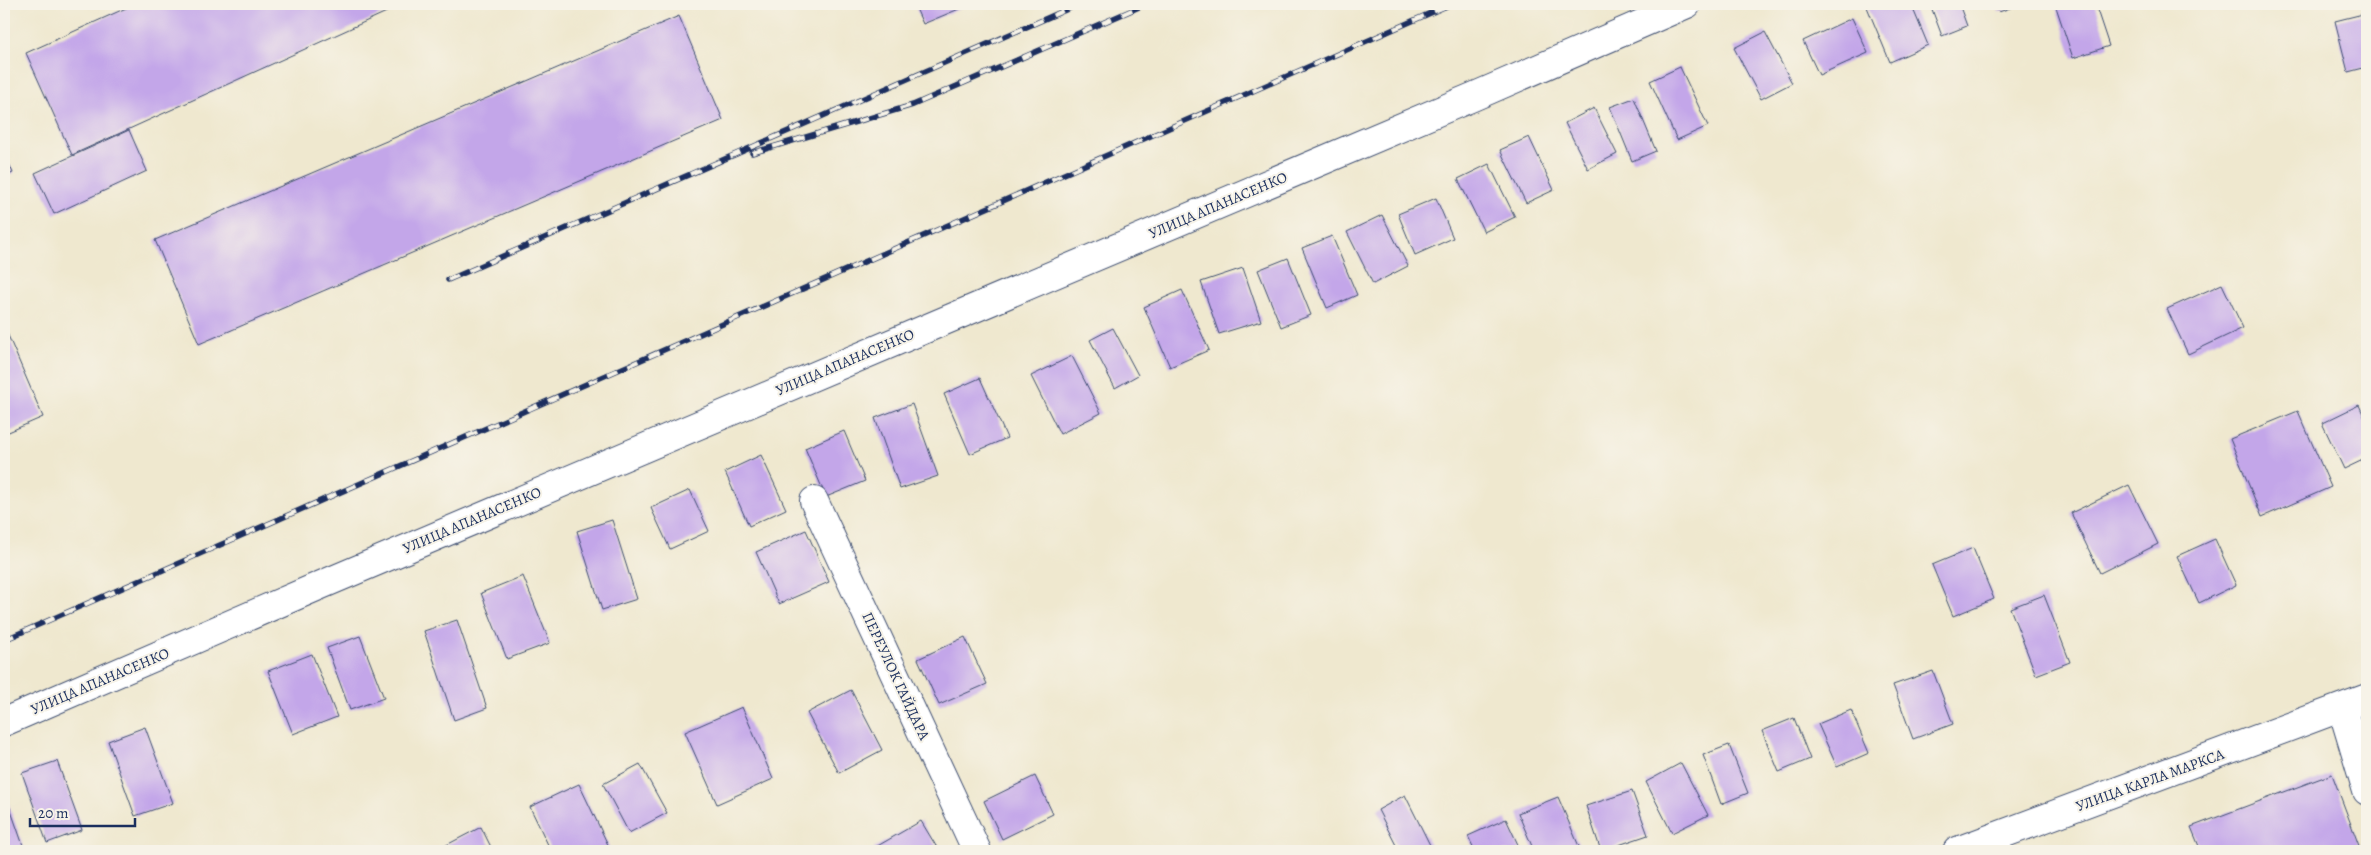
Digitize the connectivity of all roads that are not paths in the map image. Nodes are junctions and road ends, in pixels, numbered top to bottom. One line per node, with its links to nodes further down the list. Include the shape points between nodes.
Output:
1 (1687, 4): 5 (street, УЛИЦА АПАНАСЕНКО)
2 (814, 501): 7 (street, ПЕРЕУЛОК ГАЙДАРА)
3 (2367, 698): 4 (street, УЛИЦА КАРЛА МАРКСА)
4 (2342, 708): 6 (street); 8 (street, УЛИЦА КАРЛА МАРКСА)
5 (4, 722)
6 (2367, 791)
7 (977, 851)
8 (1956, 851)

